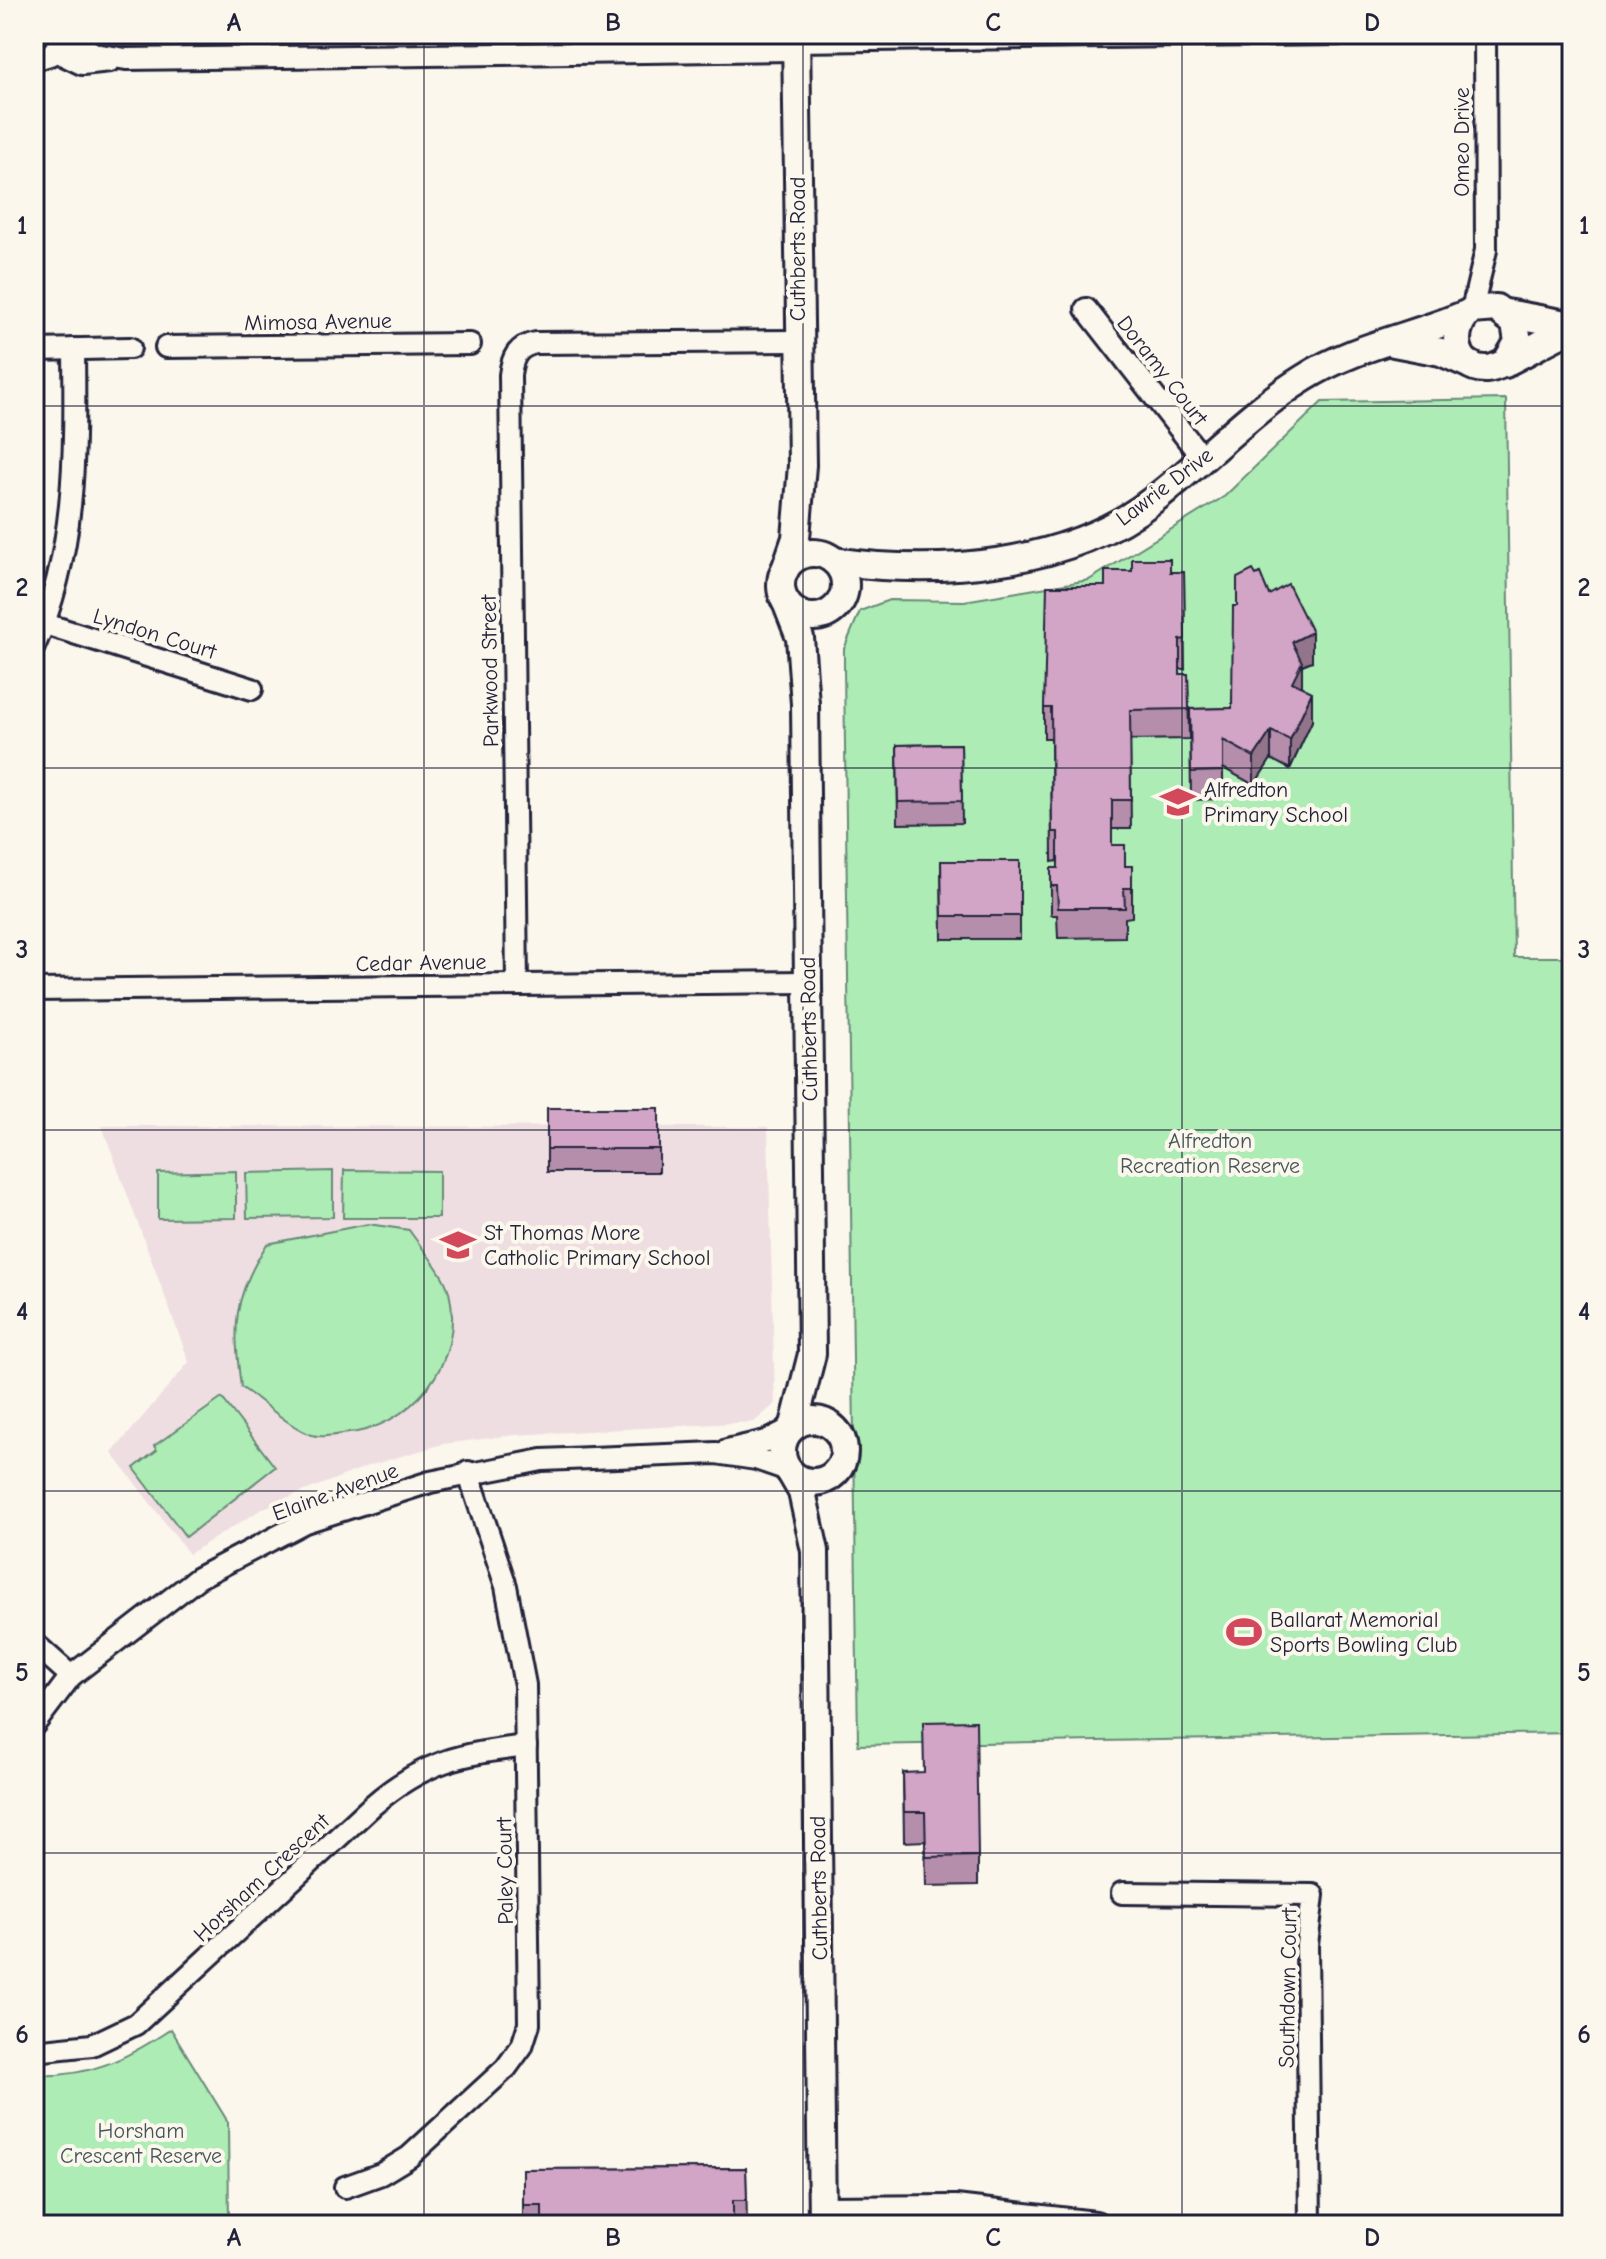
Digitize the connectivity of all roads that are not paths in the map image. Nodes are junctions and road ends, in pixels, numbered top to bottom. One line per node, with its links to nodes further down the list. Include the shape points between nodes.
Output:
1 (1345, 34): 3 (street)
2 (1485, 34): 8 (street, Omeo Drive)
3 (1086, 36): 5 (street)
4 (62, 40): 6 (street, via 95,54 126,59); 7 (street)
5 (796, 42): 6 (street); 13 (street, Cuthberts Road)
6 (422, 44)
7 (34, 60)
8 (1486, 250): 10 (street, Omeo Drive); 11 (street, Omeo Drive)
9 (1086, 309): 22 (street, Doramy Court)
10 (1469, 312): 11 (street, via 1484,306); 14 (street, Lawrie Drive); 21 (street, via 1458,326 1457,346)
11 (1504, 312): 12 (street); 20 (street, via 1518,336)
12 (1572, 327): 20 (street)
13 (798, 341): 23 (street, Cuthberts Road); 34 (street, Parkwood Street, via 536,343 514,357 510,375)
14 (1391, 342): 21 (street, Lawrie Drive, via 1441,352); 22 (street, Lawrie Drive, via 1339,358 1300,380)
15 (470, 344): 16 (street, Mimosa Avenue)
16 (166, 347)
17 (130, 348): 18 (street)
18 (74, 349): 19 (street); 29 (street, via 75,472 62,559)
19 (34, 350)
20 (1505, 364): 21 (street)
21 (1474, 367)
22 (1203, 459): 25 (street, Lawrie Drive, via 1138,511 1069,545 1021,559)
23 (802, 465): 24 (street, Cuthberts Road, via 815,527); 26 (street, Cuthberts Road, via 795,546)
24 (833, 560): 25 (street, Lawrie Drive); 26 (street, via 806,554); 28 (street, via 845,582)
25 (913, 566): 28 (street, Lawrie Drive, via 860,588)
26 (785, 570): 27 (street, via 781,584)
27 (786, 602): 28 (street, via 807,617 822,616); 32 (street, Cuthberts Road, via 800,638)
28 (837, 606): 32 (street, Cuthberts Road, via 821,637)
29 (45, 624): 30 (street); 31 (street, Lyndon Court)
30 (34, 647)
31 (252, 689)
32 (805, 704): 33 (street, Cuthberts Road)
33 (808, 982): 34 (street, Cedar Avenue); 36 (street, Cuthberts Road)
34 (517, 985): 35 (street, Cedar Avenue)
35 (34, 990)
36 (812, 1354): 37 (street, Cuthberts Road); 38 (street, Cuthberts Road)
37 (832, 1425): 38 (street, via 813,1419); 42 (street, via 844,1451)
38 (792, 1427): 39 (street, Elaine Avenue, via 766,1441); 41 (street, via 781,1452)
39 (716, 1453): 40 (street, Elaine Avenue, via 580,1457); 41 (street, Elaine Avenue, via 756,1459)
40 (468, 1472): 45 (street, Elaine Avenue, via 305,1522 198,1578); 47 (street, Paley Court, via 514,1618 525,1685)
41 (790, 1472): 42 (street, via 813,1482); 43 (street, Cuthberts Road, via 802,1492)
42 (834, 1474): 43 (street, Cuthberts Road)
43 (815, 1551): 51 (street, Cuthberts Road)
44 (34, 1643): 45 (street)
45 (71, 1676): 46 (street, Elaine Avenue)
46 (34, 1725)
47 (526, 1746): 49 (street, Horsham Crescent, via 452,1757 414,1773 136,2024 92,2045); 50 (street, Paley Court, via 530,2015 522,2046 506,2068 409,2157)
48 (1122, 1893): 55 (street, Southdown Court, via 1313,1895 1307,1945)
49 (34, 2051)
50 (345, 2187)
51 (822, 2218): 52 (street, via 955,2209)
52 (1061, 2221): 53 (street); 54 (street)
53 (1028, 2225)
54 (1095, 2225)
55 (1310, 2225)

